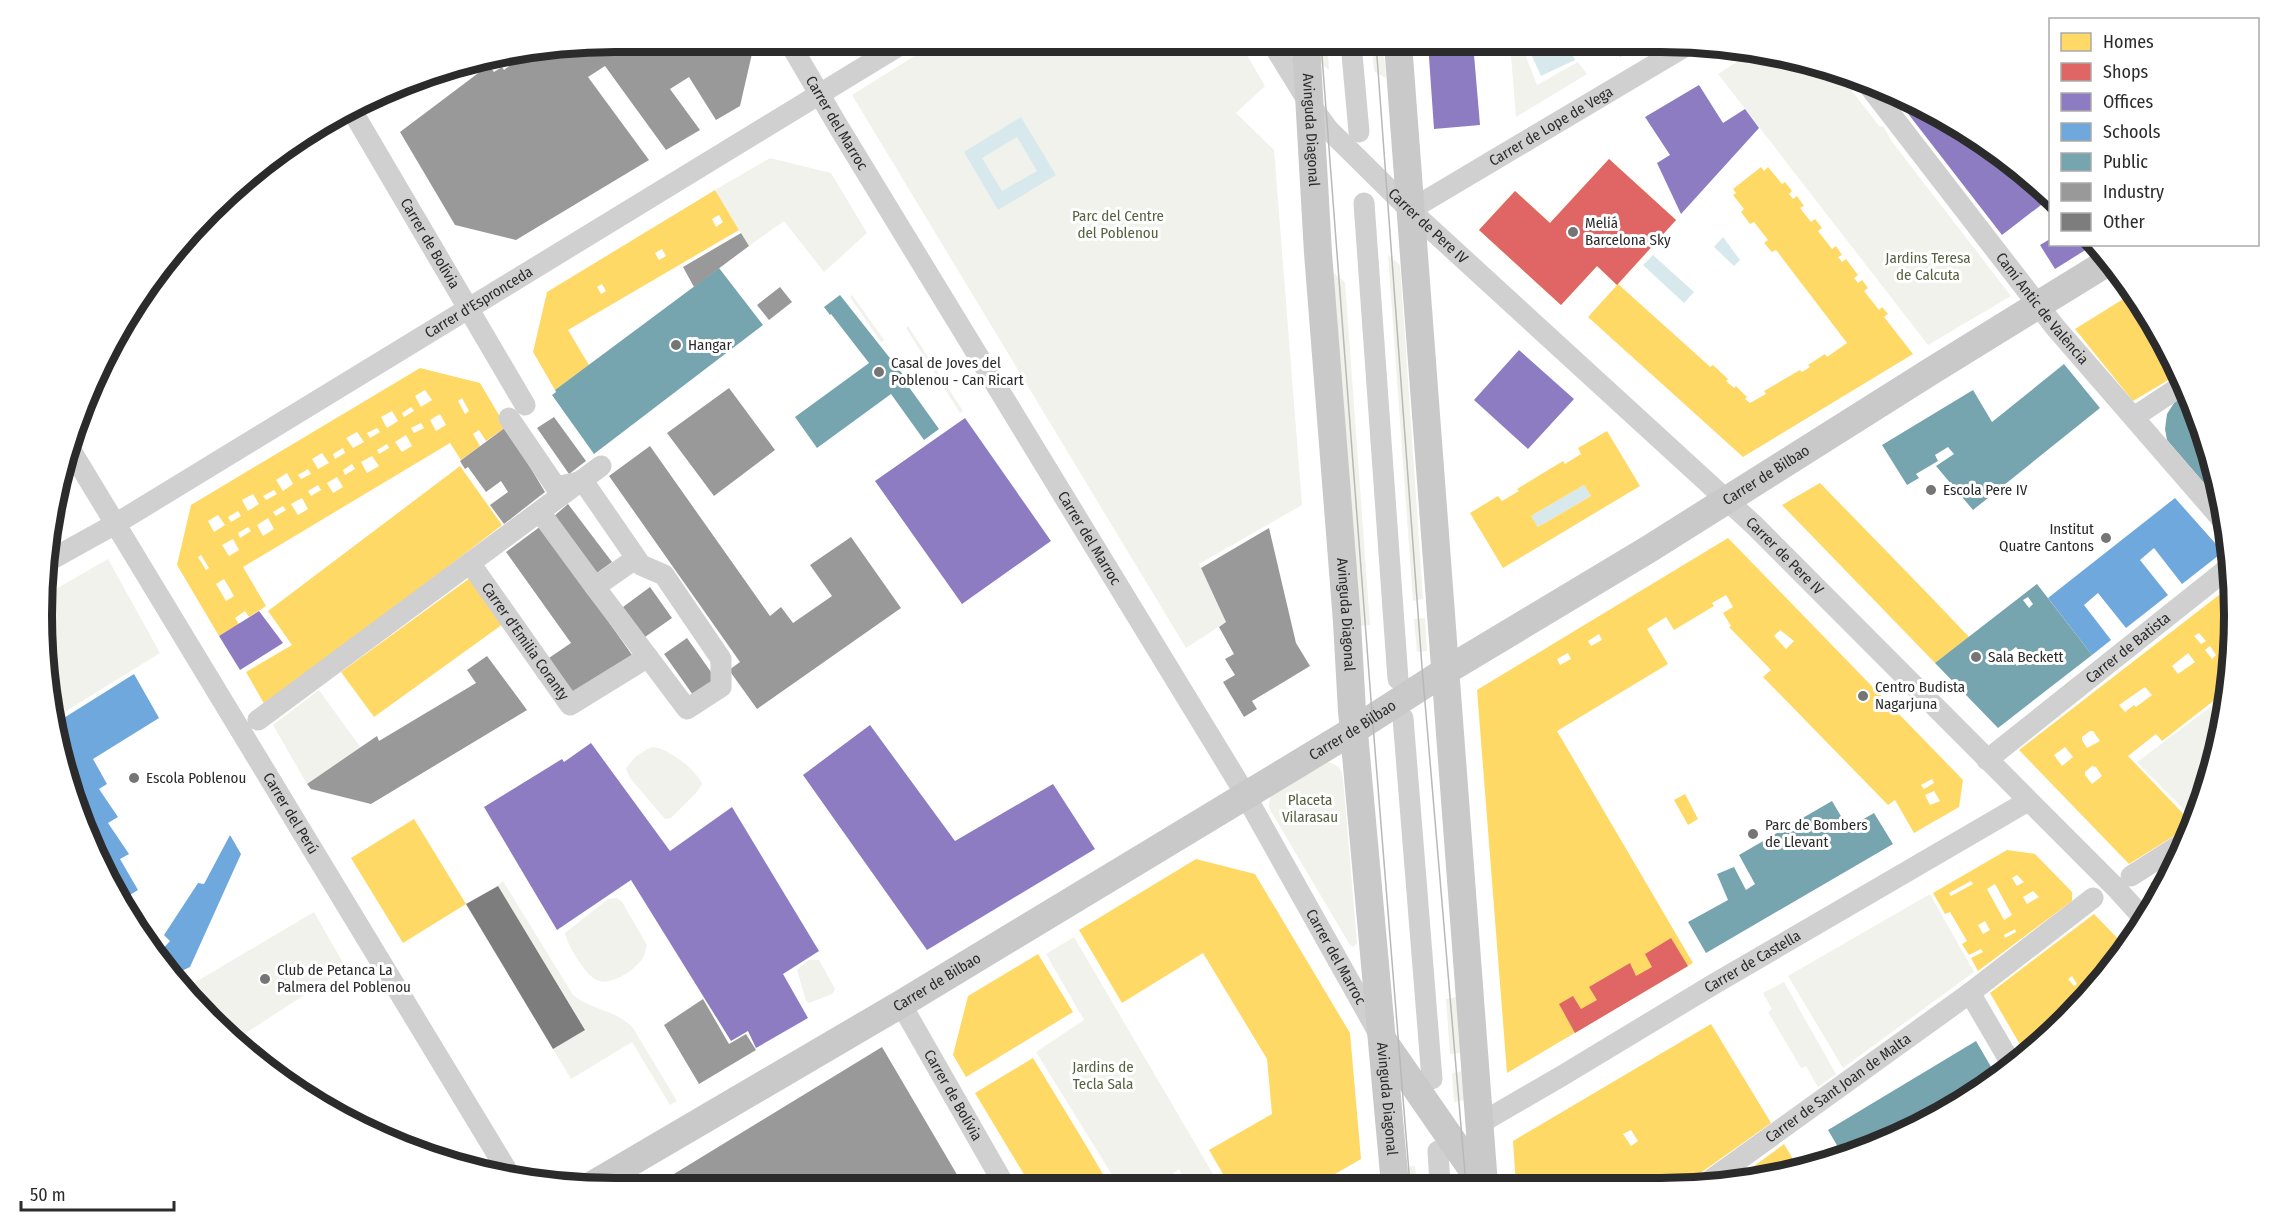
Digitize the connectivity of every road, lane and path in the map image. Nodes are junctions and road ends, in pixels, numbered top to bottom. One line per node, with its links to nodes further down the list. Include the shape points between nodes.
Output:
1 (795, 52): 8 (street, Carrer del Marroc)
2 (889, 52): 8 (street, Carrer d'Espronceda)
3 (1278, 52): 10 (street, Carrer de Pere IV)
4 (1306, 52): 10 (street, Avinguda Diagonal)
5 (1352, 52): 12 (street)
6 (1399, 52): 14 (street)
7 (1675, 53): 14 (street, Carrer de Lope de Vega)
8 (820, 94): 17 (street, Carrer d'Espronceda); 41 (street, Carrer del Marroc)
9 (1875, 94): 16 (street, Camí Antic de València)
10 (1309, 103): 14 (street, Carrer de Pere IV, via 1328,129); 39 (street, Avinguda Diagonal)
11 (356, 117): 17 (street, Carrer de Bolívia)
12 (1359, 132)
13 (1364, 203): 36 (street)
14 (1410, 210): 25 (street, Carrer de Pere IV); 35 (street)
15 (2102, 266): 16 (street, Carrer de Bilbao)
16 (2037, 306): 20 (street, Camí Antic de València); 25 (street, Carrer de Bilbao)
17 (467, 308): 19 (street, Carrer de Bolívia); 28 (street, Carrer d'Espronceda)
18 (2177, 389): 20 (street)
19 (525, 405)
20 (2133, 417): 27 (street, Camí Antic de València)
21 (509, 418): 24 (street, via 555,487)
22 (76, 458): 28 (street, Carrer del Perú)
23 (601, 466): 24 (street)
24 (583, 481): 26 (street); 30 (street)
25 (1727, 500): 35 (street, Carrer de Bilbao); 40 (street, Carrer de Pere IV)
26 (540, 512): 31 (street); 33 (street)
27 (2215, 512)
28 (117, 523): 29 (street, Carrer d'Espronceda); 54 (street, Carrer del Perú)
29 (56, 557)
30 (636, 559): 33 (street); 34 (street, via 640,565 663,575 721,659 721,687 687,709)
31 (470, 563): 34 (street, Carrer d'Emilia Coranty, via 570,705); 38 (street)
32 (2222, 573): 40 (street, Carrer de Batista)
33 (595, 587): 34 (street)
34 (648, 657)
35 (1444, 672): 39 (street, Carrer de Bilbao); 52 (street)
36 (1398, 679)
37 (1403, 718): 51 (street)
38 (258, 720)
39 (1353, 730): 41 (street, Carrer de Bilbao); 49 (street, Avinguda Diagonal)
40 (1987, 760): 42 (street, Carrer de Pere IV)
41 (1245, 795): 48 (street, Carrer de Bilbao); 49 (street, Carrer del Marroc)
42 (2028, 801): 46 (street, Carrer de Pere IV); 52 (street, Carrer de Castella)
43 (2174, 849): 44 (street)
44 (2131, 876)
45 (2093, 898): 47 (street, Carrer de Sant Joan de Malta)
46 (2139, 913)
47 (1970, 993): 50 (street); 55 (street, Carrer de Sant Joan de Malta)
48 (901, 1004): 56 (street, Carrer de Bilbao); 57 (street, Carrer de Bolívia)
49 (1383, 1040): 58 (street, Avinguda Diagonal); 60 (street)
50 (2008, 1059)
51 (1432, 1078)
52 (1479, 1124): 61 (street)
53 (1438, 1151): 59 (street)
54 (506, 1168)
55 (1717, 1175)
56 (605, 1178)
57 (1000, 1178)
58 (1388, 1178)
59 (1440, 1178)
60 (1478, 1178)
61 (1483, 1178)

